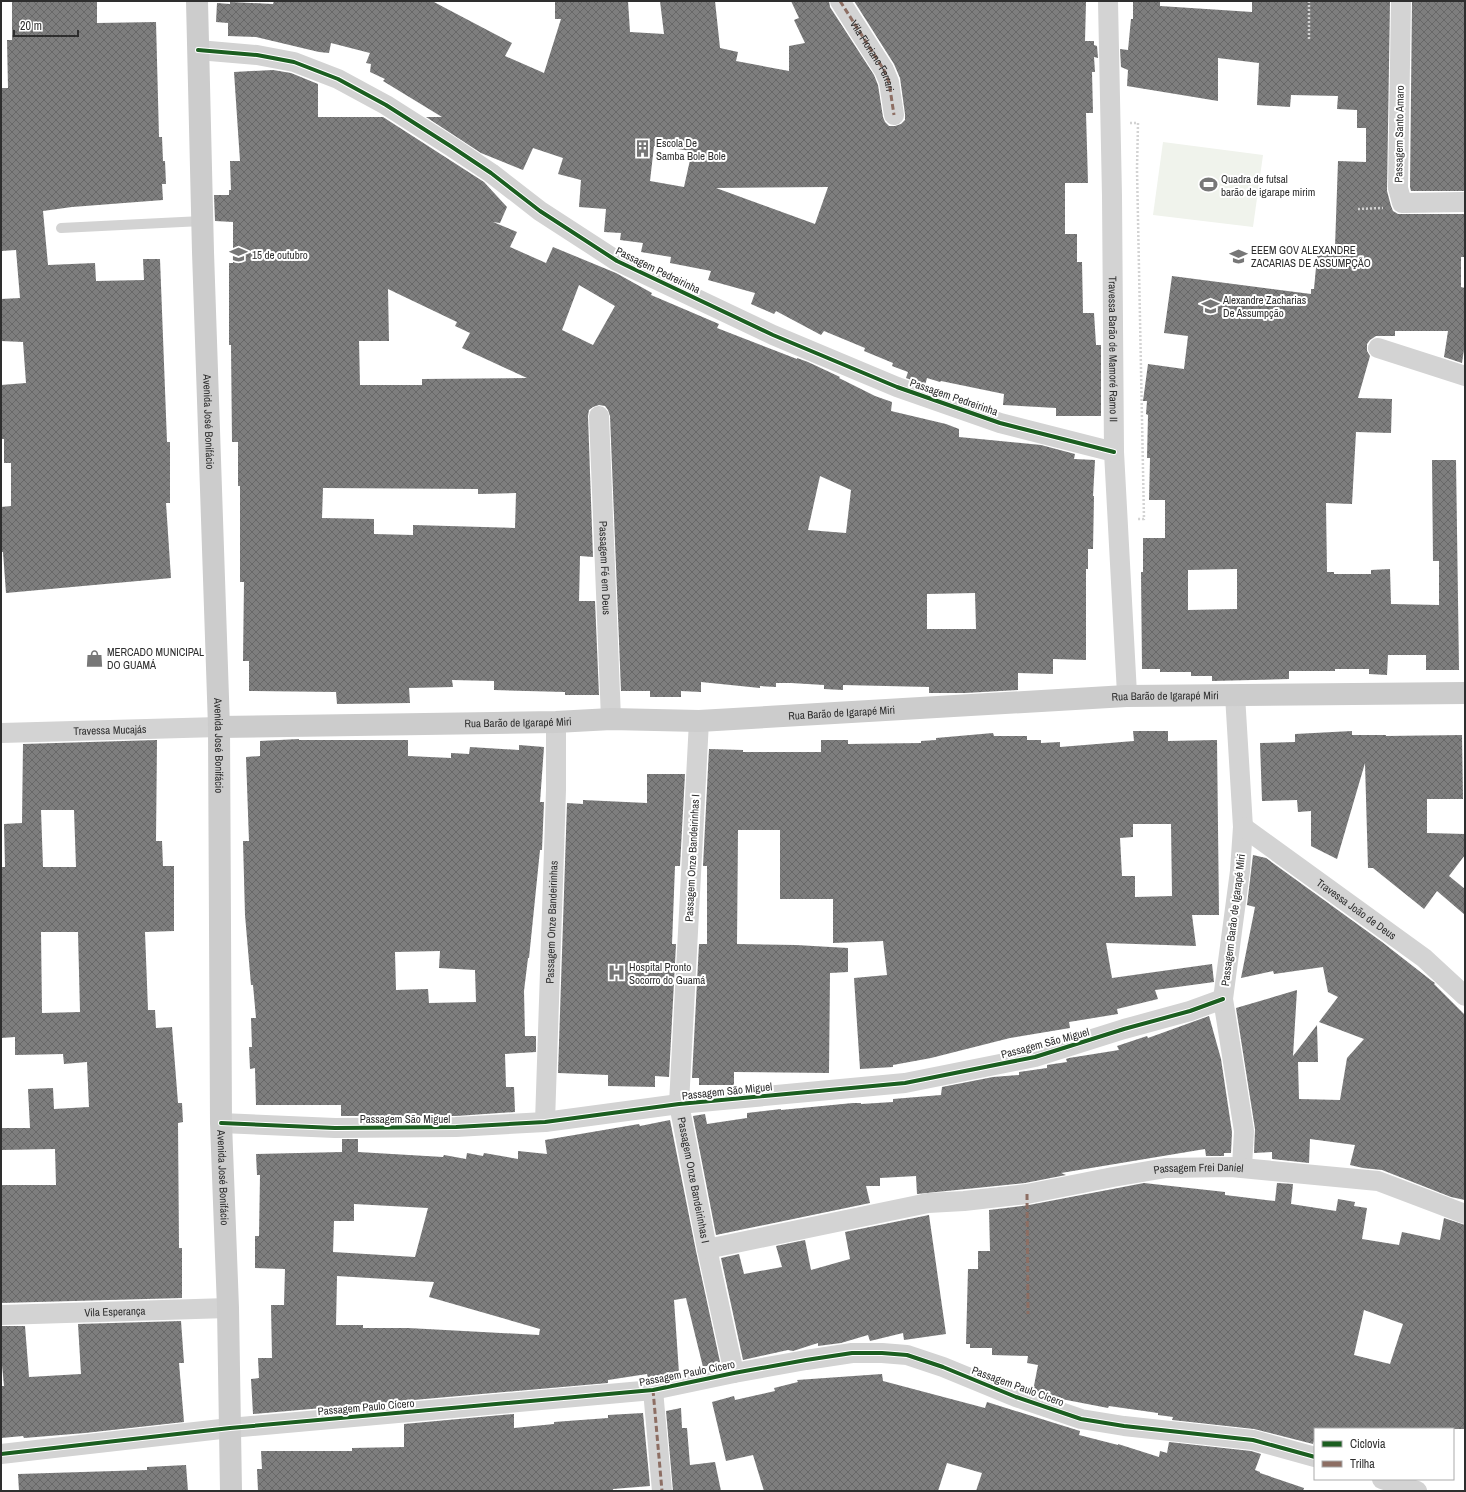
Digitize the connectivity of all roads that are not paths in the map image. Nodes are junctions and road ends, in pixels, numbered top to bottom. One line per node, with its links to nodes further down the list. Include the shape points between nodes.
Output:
1 (197, 1): 5 (main road, Avenida José Bonifácio)
2 (840, 1): 6 (street, Vila Floriano Ferrari, via 884,70 889,82)
3 (1108, 1): 13 (street, Travessa Barão de Mamoré Ramo II)
4 (1401, 1): 7 (street, Passagem Santo Amaro, via 1398,188 1400,197 1402,203)
5 (198, 50): 8 (main road, Avenida José Bonifácio); 13 (street, Passagem Pedreirinha, via 257,55 294,62 338,79 386,105 491,173 540,211 617,261 773,335 897,386 1000,423)
6 (894, 115)
7 (1465, 202)
8 (202, 221): 9 (lane); 20 (main road, Avenida José Bonifácio)
9 (61, 228)
10 (1378, 348): 11 (street)
11 (1465, 376)
12 (599, 416): 17 (street, Passagem Fé em Deus)
13 (1114, 452): 16 (street, Travessa Barão de Mamoré Ramo II)
14 (1465, 693): 15 (main road, Rua Barão de Igarapé Miri)
15 (1235, 695): 16 (main road, Rua Barão de Igarapé Miri); 22 (street, Passagem Barão de Igarapé Miri)
16 (1126, 696): 18 (main road, Rua Barão de Igarapé Miri)
17 (611, 719): 18 (main road, Rua Barão de Igarapé Miri); 19 (main road, Rua Barão de Igarapé Miri)
18 (700, 721): 25 (street, Passagem Onze Bandeirinhas I)
19 (556, 722): 20 (main road, Rua Barão de Igarapé Miri); 26 (street, Passagem Onze Bandeirinhas)
20 (219, 727): 21 (street, Travessa Mucajás); 27 (main road, Avenida José Bonifácio)
21 (1, 733)
22 (1243, 827): 23 (street, Travessa João de Deus, via 1424,958); 24 (street, Passagem Barão de Igarapé Miri, via 1240,871)
23 (1465, 996)
24 (1223, 999): 25 (street, Passagem São Miguel, via 1190,1012 1124,1029 1035,1057 946,1076 904,1083); 28 (street, Passagem Barão de Igarapé Miri, via 1244,1131)
25 (679, 1104): 26 (street, Passagem São Miguel); 30 (street, Passagem Onze Bandeirinhas I)
26 (545, 1122): 27 (street, Passagem São Miguel, via 456,1127 342,1128)
27 (221, 1123): 31 (main road, Avenida José Bonifácio)
28 (1242, 1167): 29 (street, Passagem Frei Daniel, via 1378,1181); 30 (street, Passagem Frei Daniel, via 1166,1168 1027,1194 928,1202)
29 (1465, 1214)
30 (707, 1249): 33 (street, Passagem Onze Bandeirinhas I)
31 (228, 1308): 32 (street, Vila Esperança); 35 (main road, Avenida José Bonifácio)
32 (1, 1315)
33 (734, 1373): 34 (street, Passagem Paulo Cícero); 37 (street, Passagem Paulo Cícero, via 852,1353 907,1355 1081,1419 1253,1440)
34 (653, 1390): 35 (street, Passagem Paulo Cícero); 40 (street)
35 (230, 1428): 36 (street, Passagem Paulo Cícero); 39 (main road, Avenida José Bonifácio)
36 (1, 1454)
37 (1314, 1457)
38 (1385, 1480): 41 (street)
39 (231, 1491)
40 (662, 1491)
41 (1417, 1491)

